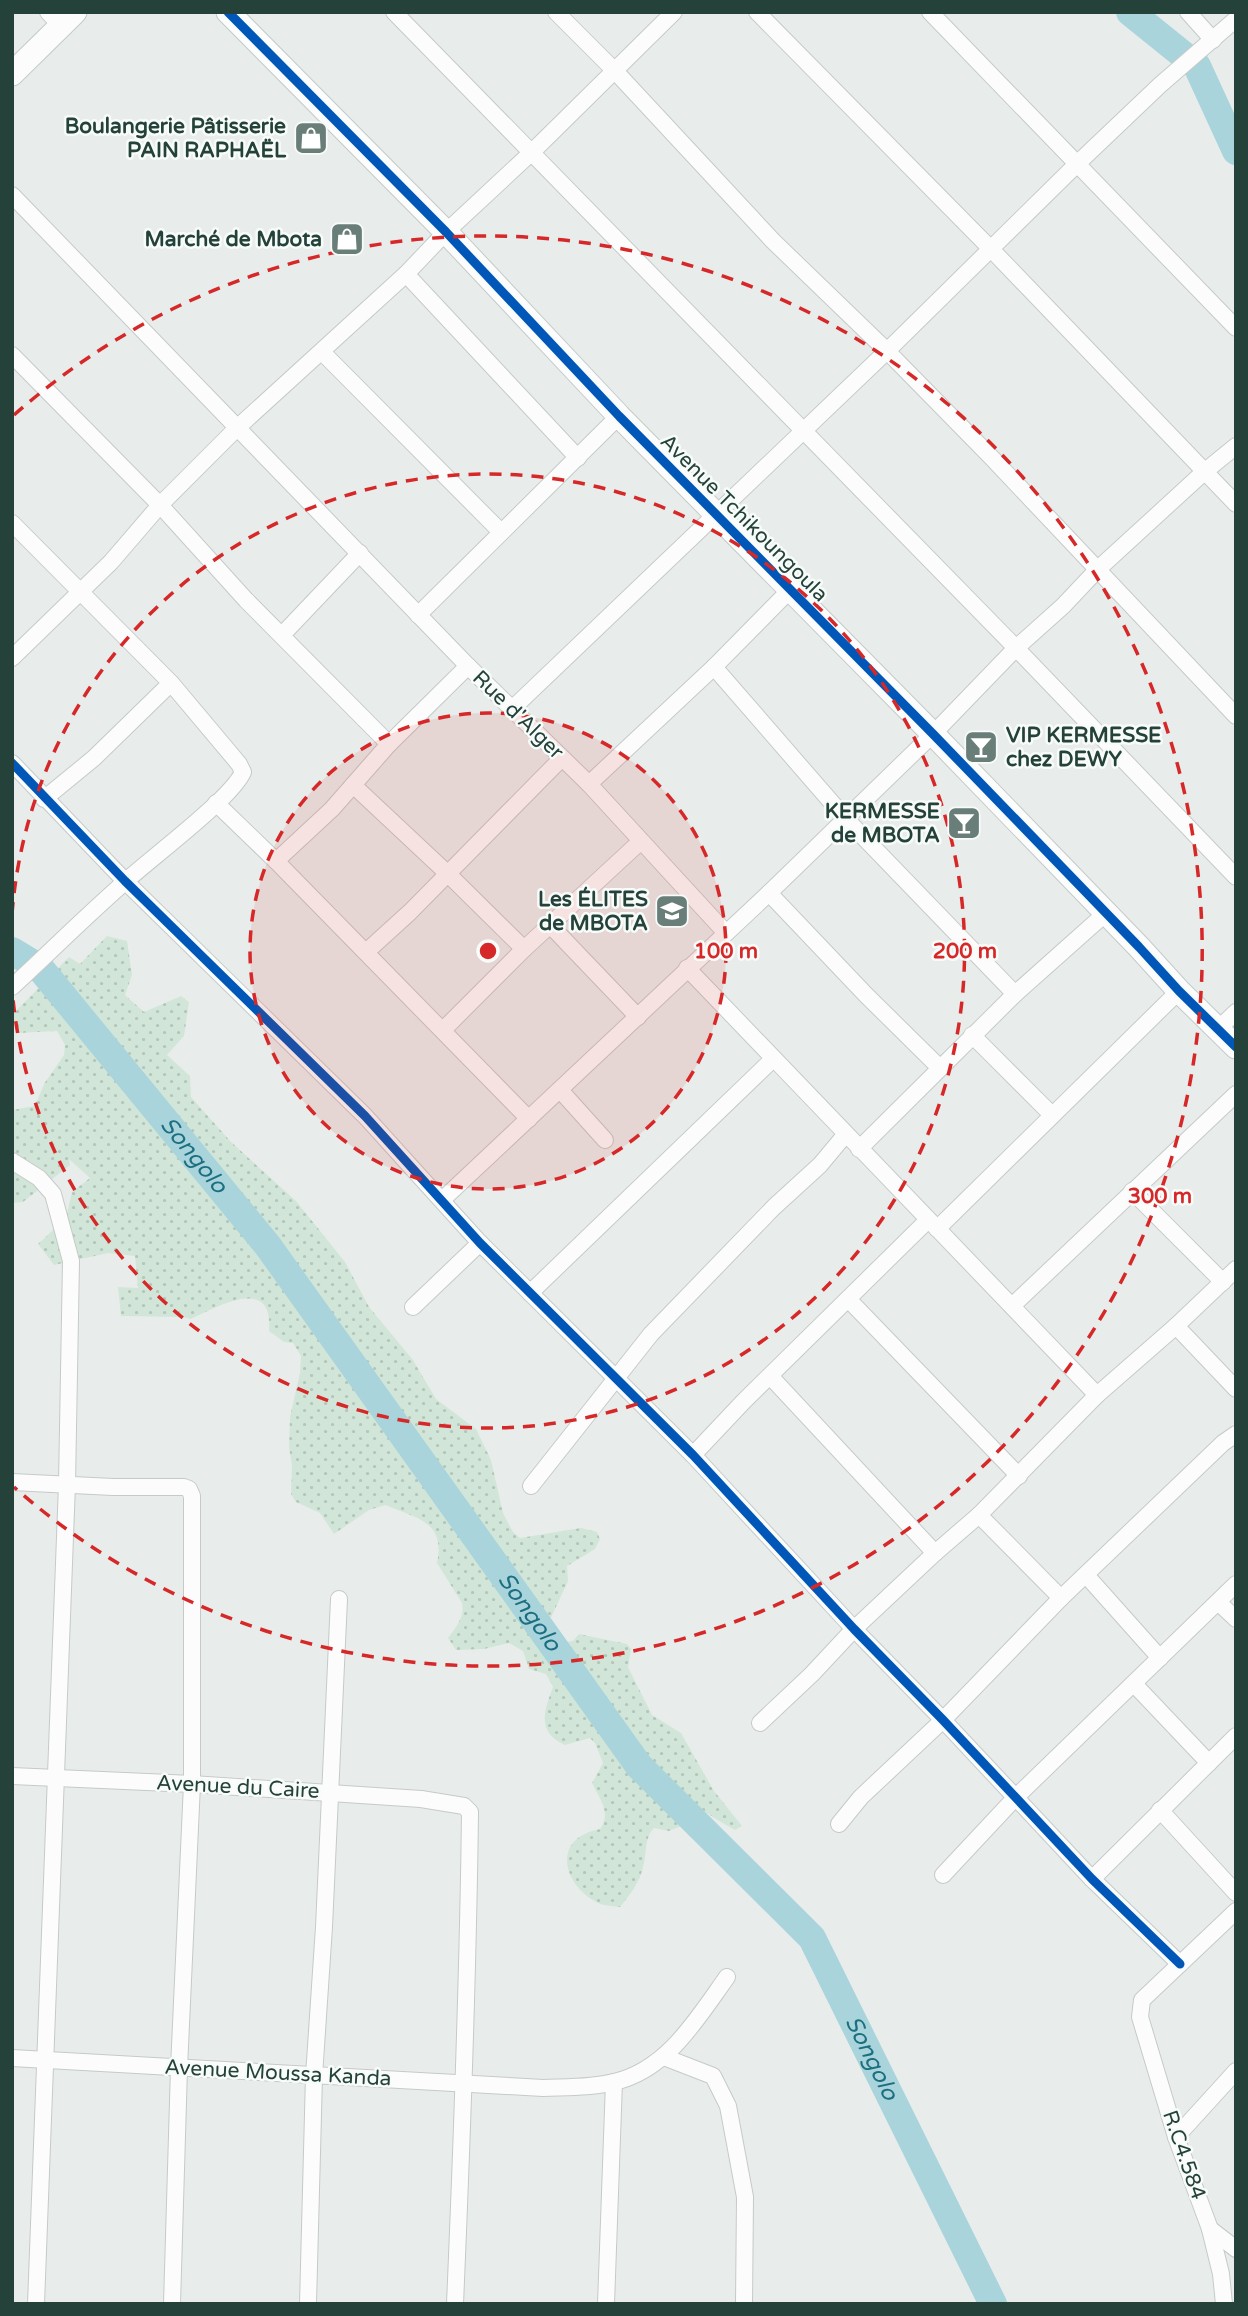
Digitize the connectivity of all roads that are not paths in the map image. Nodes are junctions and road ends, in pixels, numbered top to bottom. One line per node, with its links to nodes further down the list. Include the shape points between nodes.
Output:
1 (228, 12): 16 (street, Avenue Tchikoungoula)
2 (394, 12): 13 (street)
3 (556, 12): 11 (street)
4 (674, 12): 11 (street)
5 (757, 12): 17 (street)
6 (930, 12): 14 (street)
7 (1188, 12): 10 (street)
8 (62, 17): 12 (street)
9 (1236, 19): 10 (street)
10 (1213, 40): 14 (street)
11 (615, 71): 13 (street); 20 (street, via 773,241)
12 (12, 74)
13 (532, 152): 16 (street); 25 (street)
14 (1078, 163): 17 (street); 19 (street)
15 (12, 195): 24 (street)
16 (446, 232): 18 (street); 23 (street, Avenue Tchikoungoula)
17 (990, 248): 20 (street); 28 (street)
18 (406, 274): 21 (street); 27 (street)
19 (1236, 328)
20 (887, 351): 25 (street); 35 (street)
21 (321, 352): 24 (street); 33 (street)
22 (12, 355): 30 (street)
23 (619, 416): 27 (street); 31 (street, Avenue Tchikoungoula)
24 (237, 428): 30 (street); 34 (street)
25 (803, 432): 31 (street); 40 (street)
26 (1236, 446): 28 (street)
27 (578, 458): 33 (street)
28 (1204, 472): 29 (street); 35 (street)
29 (1236, 504)
30 (160, 505): 37 (street); 39 (street)
31 (715, 515): 36 (street, Avenue Tchikoungoula); 45 (street)
32 (12, 523): 37 (street)
33 (501, 532): 38 (street)
34 (360, 553): 38 (street); 39 (street)
35 (1097, 570): 40 (street); 46 (street)
36 (790, 590): 43 (street); 47 (street, Avenue Tchikoungoula)
37 (79, 593): 41 (street); 44 (street)
38 (418, 615): 42 (street)
39 (282, 635): 48 (street)
40 (1016, 648): 47 (street); 59 (street)
41 (12, 658)
42 (468, 666): 45 (street, Rue d'Alger); 48 (street, Rue d'Alger)
43 (714, 667): 51 (street); 55 (street)
44 (172, 683): 53 (street); 54 (street, via 243,772)
45 (512, 709): 49 (street, Rue d'Alger)
46 (1236, 716)
47 (933, 734): 55 (street); 62 (street, Avenue Tchikoungoula)
48 (390, 744): 52 (street, Rue d'Alger)
49 (562, 758): 51 (street, Rue d'Alger); 58 (street)
50 (12, 763): 53 (street)
51 (589, 784): 56 (street, Rue d'Alger)
52 (353, 785): 57 (street, Rue d'Alger); 58 (street)
53 (44, 799): 60 (street)
54 (216, 803): 57 (street); 60 (street)
55 (846, 819): 61 (street); 70 (street)
56 (641, 841): 63 (street); 64 (street, Rue d'Alger)
57 (276, 861): 66 (street)
58 (447, 873): 65 (street); 66 (street)
59 (1236, 877)
60 (125, 881): 68 (street); 88 (street, via 356,1107)
61 (769, 893): 64 (street); 78 (street)
62 (1106, 913): 69 (street, Avenue Tchikoungoula); 70 (street)
63 (550, 925): 65 (street); 72 (street)
64 (726, 933): 67 (street)
65 (524, 949): 74 (street)
66 (366, 952): 74 (street)
67 (687, 968): 72 (street); 77 (street)
68 (12, 987)
69 (1179, 991): 73 (street, Avenue Tchikoungoula); 81 (street)
70 (1015, 994): 75 (street)
71 (1236, 1012): 73 (street)
72 (638, 1017): 79 (street)
73 (1218, 1029): 76 (street, Avenue Tchikoungoula)
74 (443, 1030): 82 (street)
75 (972, 1035): 78 (street); 81 (street)
76 (1236, 1047)
77 (773, 1059): 83 (street); 93 (street)
78 (940, 1068): 85 (street)
79 (560, 1090): 82 (street); 84 (street)
80 (1236, 1094): 87 (street)
81 (1052, 1115): 89 (street)
82 (529, 1119): 88 (street)
83 (845, 1135): 85 (street); 99 (street)
84 (605, 1140)
85 (859, 1149): 89 (street)
86 (12, 1161): 106 (street, via 39,1178 53,1194 72,1261)
87 (1132, 1191): 92 (street); 95 (street)
88 (442, 1199): 90 (street)
89 (932, 1224): 94 (street); 95 (street)
90 (480, 1243): 93 (street); 96 (street)
91 (1236, 1269): 92 (street)
92 (1223, 1282): 97 (street)
93 (530, 1293): 99 (street)
94 (848, 1299): 98 (street); 104 (street)
95 (1012, 1306): 101 (street)
96 (413, 1307)
97 (1176, 1326): 100 (street); 101 (street)
98 (770, 1376): 103 (street); 109 (street)
99 (614, 1378): 103 (street); 107 (street)
100 (1236, 1389)
101 (1097, 1395): 104 (street)
102 (1236, 1433): 110 (street)
103 (693, 1455): 116 (street)
104 (1019, 1476): 108 (street)
105 (12, 1482): 106 (street)
106 (67, 1484): 124 (street); 125 (street, via 184,1487 192,1496)
107 (530, 1486)
108 (979, 1515): 109 (street); 112 (street)
109 (935, 1553): 116 (street)
110 (1086, 1575): 112 (street); 117 (street)
111 (1236, 1584): 114 (street)
112 (1060, 1598): 119 (street)
113 (339, 1599): 126 (street)
114 (1218, 1602): 115 (street); 117 (street)
115 (1236, 1619)
116 (854, 1629): 119 (street); 120 (street)
117 (1160, 1658): 118 (street)
118 (1134, 1684): 122 (street); 127 (street)
119 (943, 1720): 127 (street); 129 (street, via 861,1797)
120 (760, 1723)
121 (1236, 1736): 122 (street)
122 (1209, 1763): 128 (street)
123 (12, 1776): 124 (street, Avenue du Caire)
124 (56, 1778): 125 (street, Avenue du Caire); 138 (street)
125 (192, 1784): 126 (street, Avenue du Caire); 139 (street)
126 (328, 1792): 141 (street); 143 (street, Avenue du Caire, via 421,1799 464,1806 470,1812)
127 (1016, 1797): 130 (street); 131 (street)
128 (1160, 1811): 131 (street); 132 (street)
129 (839, 1824)
130 (943, 1875)
131 (1093, 1879): 134 (street)
132 (1236, 1893)
133 (1236, 1911): 134 (street)
134 (1180, 1964): 144 (street, R.C4.584, via 1139,2008)
135 (727, 1977): 136 (street, Avenue Moussa Kanda)
136 (664, 2057): 142 (street, Avenue Moussa Kanda, via 639,2074); 152 (street, via 713,2076 728,2106 745,2197)
137 (12, 2058): 138 (street, Avenue Moussa Kanda)
138 (47, 2060): 139 (street, Avenue Moussa Kanda); 147 (street)
139 (179, 2068): 141 (street, Avenue Moussa Kanda); 148 (street)
140 (1236, 2071): 144 (street)
141 (314, 2076): 143 (street, Avenue Moussa Kanda); 149 (street)
142 (614, 2082): 143 (street, Avenue Moussa Kanda, via 543,2088); 151 (street)
143 (462, 2083): 150 (street)
144 (1176, 2137): 145 (street, R.C4.584)
145 (1210, 2229): 146 (street); 153 (street, R.C4.584)
146 (1232, 2239)
147 (36, 2304)
148 (172, 2304)
149 (308, 2304)
150 (455, 2304)
151 (606, 2304)
152 (744, 2304)
153 (1224, 2304)

